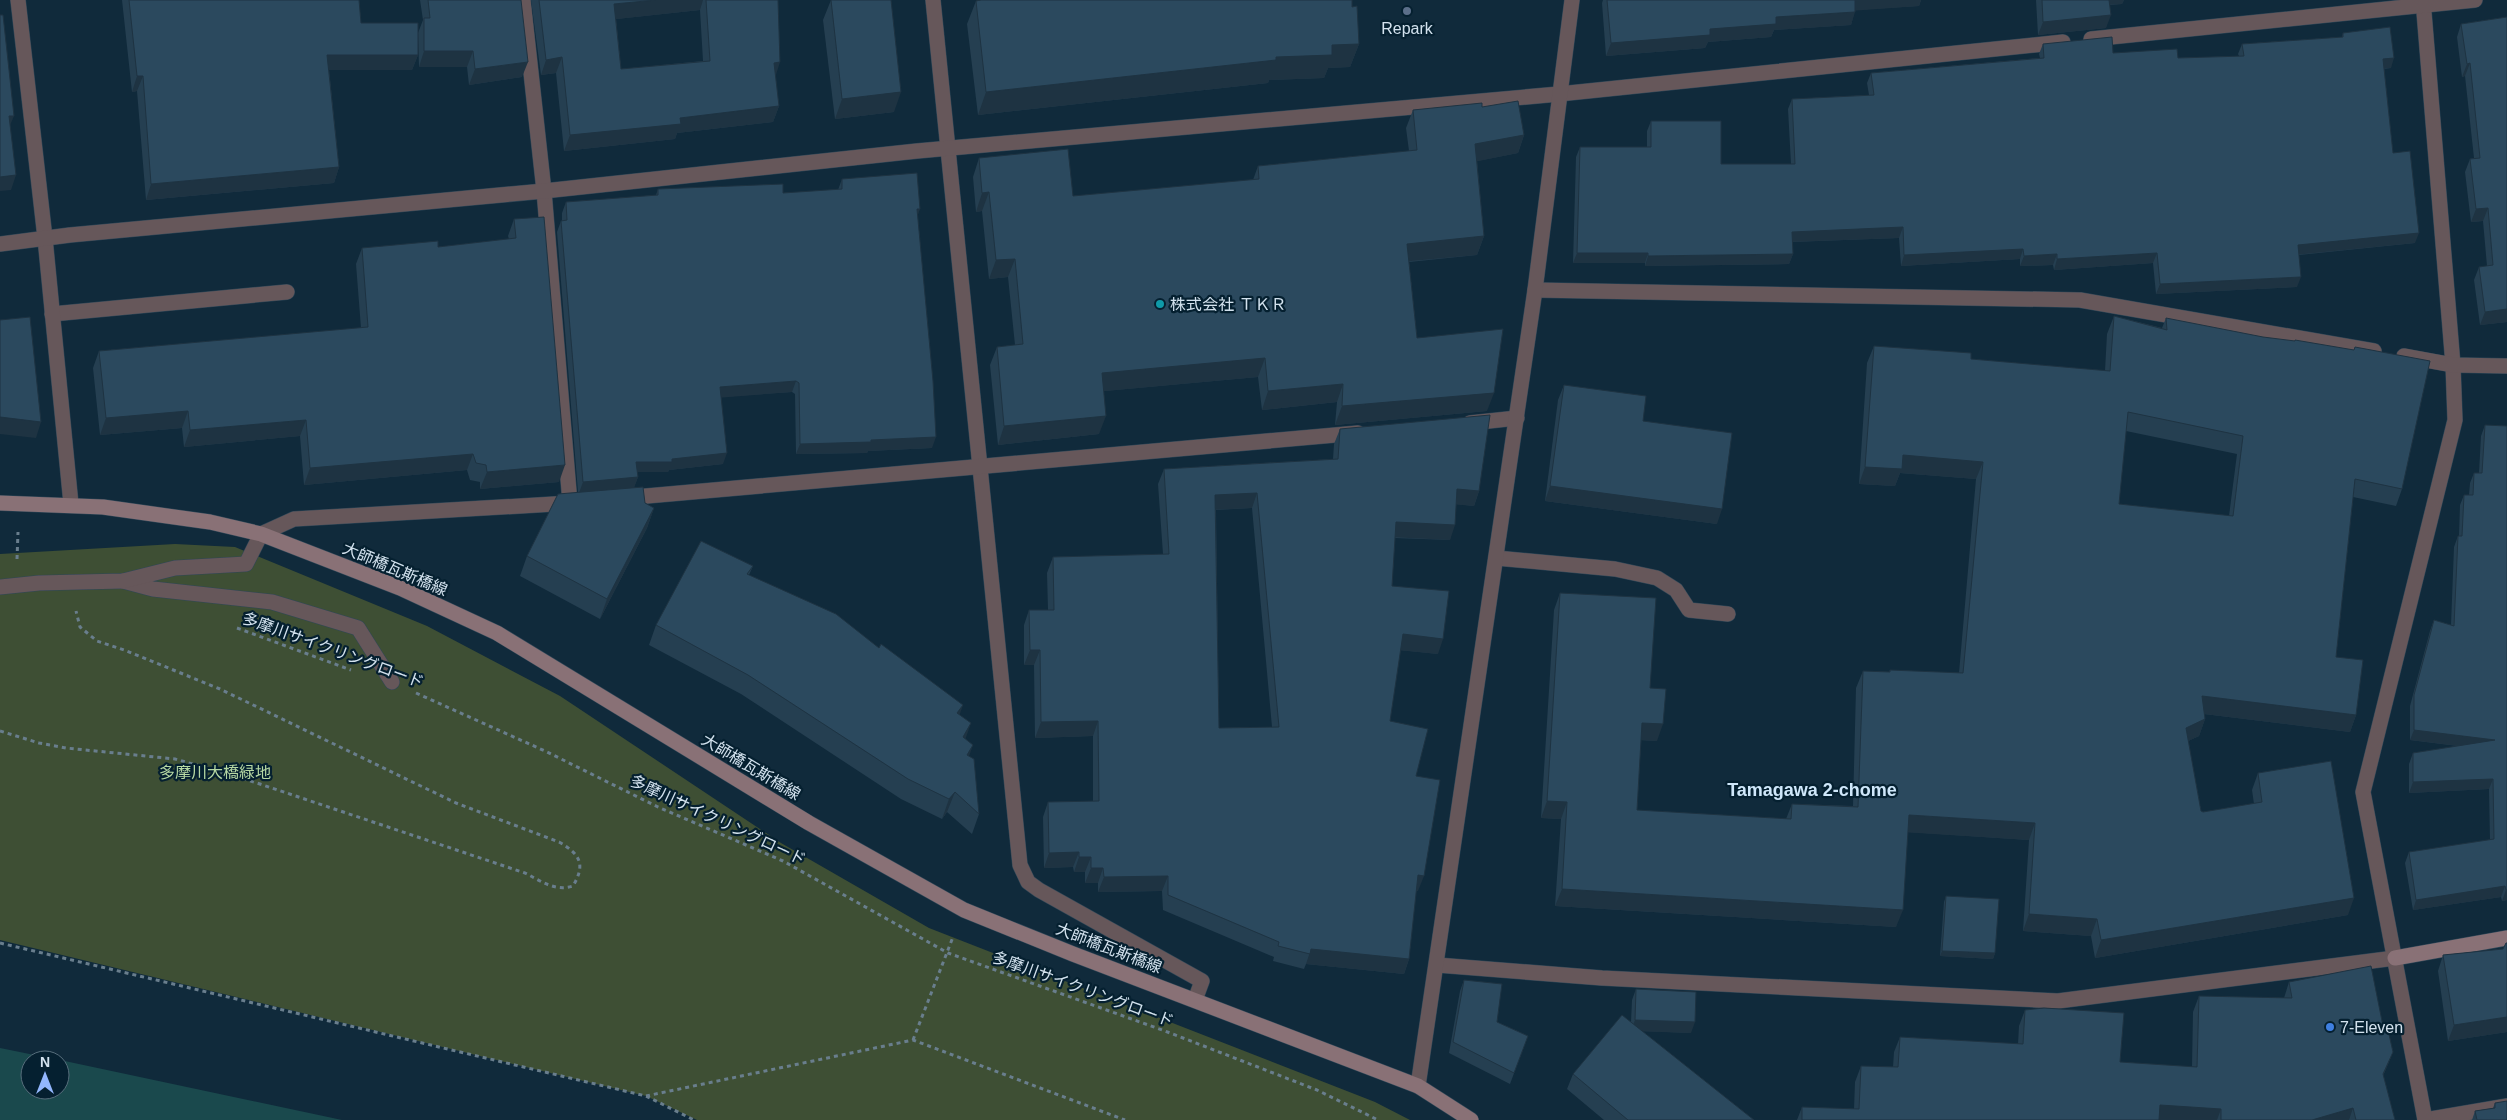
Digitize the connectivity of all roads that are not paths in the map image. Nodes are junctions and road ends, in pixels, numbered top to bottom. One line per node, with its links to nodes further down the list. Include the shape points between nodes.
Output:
1 (18, 0): 10 (street)
2 (523, 0): 9 (street)
3 (934, 0): 8 (street)
4 (1572, 0): 7 (street)
5 (2475, 0): 6 (street)
6 (2423, 2): 7 (street); 15 (street)
7 (1559, 94): 8 (street); 12 (street)
8 (948, 149): 9 (street); 20 (street)
9 (544, 190): 10 (street); 24 (street)
10 (45, 238): 11 (street); 14 (street)
11 (0, 244)
12 (1535, 290): 15 (street, via 2080,300); 17 (street)
13 (287, 292): 14 (street)
14 (52, 314): 25 (street)
15 (2454, 364): 16 (street); 33 (street, via 2454,420 2363,792)
16 (2507, 366)
17 (1516, 418): 18 (street); 27 (street)
18 (1458, 424)
19 (1370, 432): 20 (street)
20 (980, 467): 21 (street); 35 (street, via 1020,865 1028,882 1039,890 1202,981)
21 (610, 500)
22 (590, 502): 24 (street)
23 (0, 503): 25 (street, 大師橋瓦斯橋線)
24 (570, 503): 26 (street, via 294,519)
25 (71, 504): 26 (street, 大師橋瓦斯橋線, via 163,515)
26 (261, 534): 28 (street, via 246,564 175,568); 35 (street, 大師橋瓦斯橋線, via 400,588 497,633 809,823 964,910)
27 (1496, 558): 30 (street, via 1615,569 1657,578 1676,590 1689,610); 34 (street)
28 (123, 581): 29 (street); 31 (street, via 152,589 272,602 358,628)
29 (0, 587)
30 (1728, 614)
31 (392, 682)
32 (2507, 938): 33 (street)
33 (2395, 958): 34 (street, via 2058,1001 1602,978); 39 (street)
34 (1437, 965): 36 (street)
35 (1195, 1000): 36 (street, 大師橋瓦斯橋線)
36 (1418, 1086): 38 (street, 大師橋瓦斯橋線)
37 (2507, 1106): 39 (street)
38 (1471, 1120)
39 (2425, 1120)

